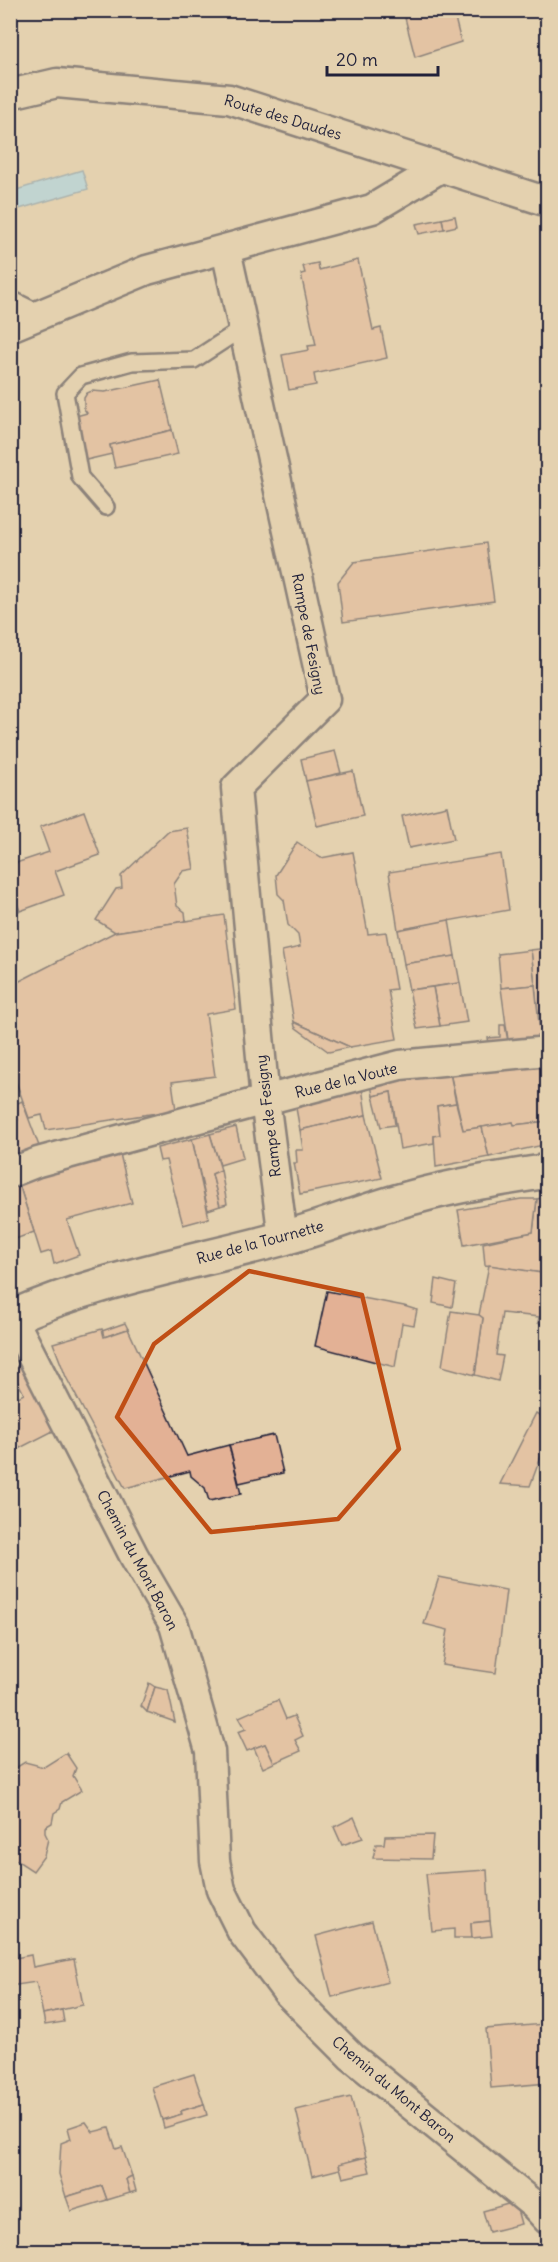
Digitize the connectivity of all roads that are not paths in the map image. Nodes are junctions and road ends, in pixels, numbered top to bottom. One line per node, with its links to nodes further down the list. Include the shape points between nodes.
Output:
1 (10, 94): 2 (street, Route des Daudes, via 57,83 229,99)
2 (442, 167): 3 (street, Route des Daudes); 4 (street, via 372,209)
3 (548, 202)
4 (226, 250): 5 (street, via 147,270); 6 (street, Rampe de Fesigny)
5 (18, 321)
6 (243, 328): 7 (lane, via 194,360 132,362 81,376 65,393 80,477); 9 (street, Rampe de Fesigny, via 325,699 236,788)
7 (106, 507)
8 (548, 1051): 9 (street, Rue de la Voute, via 400,1065)
9 (265, 1100): 11 (street, Rue de la Voute); 12 (street, Rampe de Fesigny)
10 (548, 1171): 12 (main road, Rue de la Tournette, via 414,1197)
11 (10, 1173)
12 (283, 1238): 13 (main road, Rue de la Tournette, via 124,1277)
13 (11, 1317): 14 (street, Chemin du Mont Baron, via 134,1556 174,1625 210,1751 215,1861 221,1890 242,1932 286,1992 352,2057)
14 (548, 2220)

